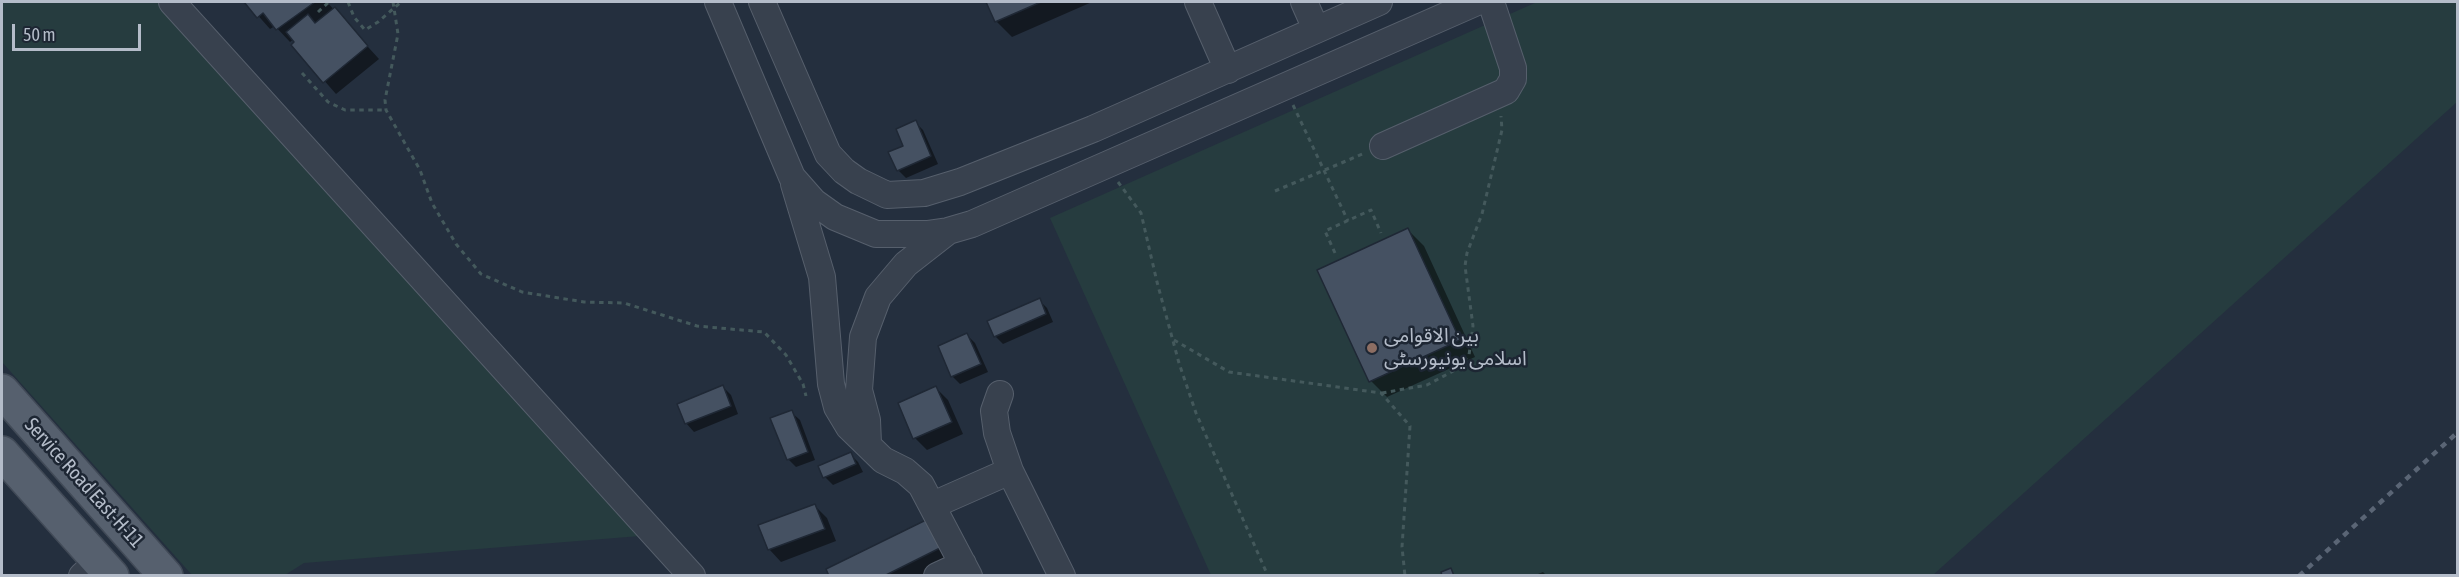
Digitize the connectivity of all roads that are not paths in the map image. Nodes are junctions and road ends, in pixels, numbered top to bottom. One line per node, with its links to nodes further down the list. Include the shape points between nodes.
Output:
1 (172, 2): 25 (street)
2 (718, 2): 14 (street)
3 (762, 2): 11 (street, via 828,154 858,181 887,195 924,193 960,182)
4 (1198, 2): 10 (street)
5 (1304, 2): 9 (street)
6 (1379, 2): 9 (street)
7 (1477, 2): 13 (street)
8 (1491, 2): 12 (street, via 1513,68 1513,79 1506,91)
9 (1316, 30): 10 (street)
10 (1228, 70): 11 (street)
11 (1093, 129): 13 (street)
12 (1383, 146)
13 (1108, 165): 15 (street)
14 (792, 177): 15 (street, via 814,202 835,217 876,234); 18 (street, via 822,278 831,384 837,407 849,427)
15 (948, 231): 18 (street, via 906,264 874,307 863,337 859,390)
16 (2, 391): 24 (main road, Service Road East-H-11)
17 (1000, 394): 20 (street, via 994,422)
18 (868, 443): 21 (street, via 883,460 921,485)
19 (2, 453): 23 (main road, Service Road East-H-11)
20 (1010, 471): 21 (street); 27 (street)
21 (933, 505): 22 (street)
22 (966, 570): 26 (street)
23 (97, 571)
24 (166, 576)
25 (692, 576)
26 (937, 576)
27 (1062, 576)

